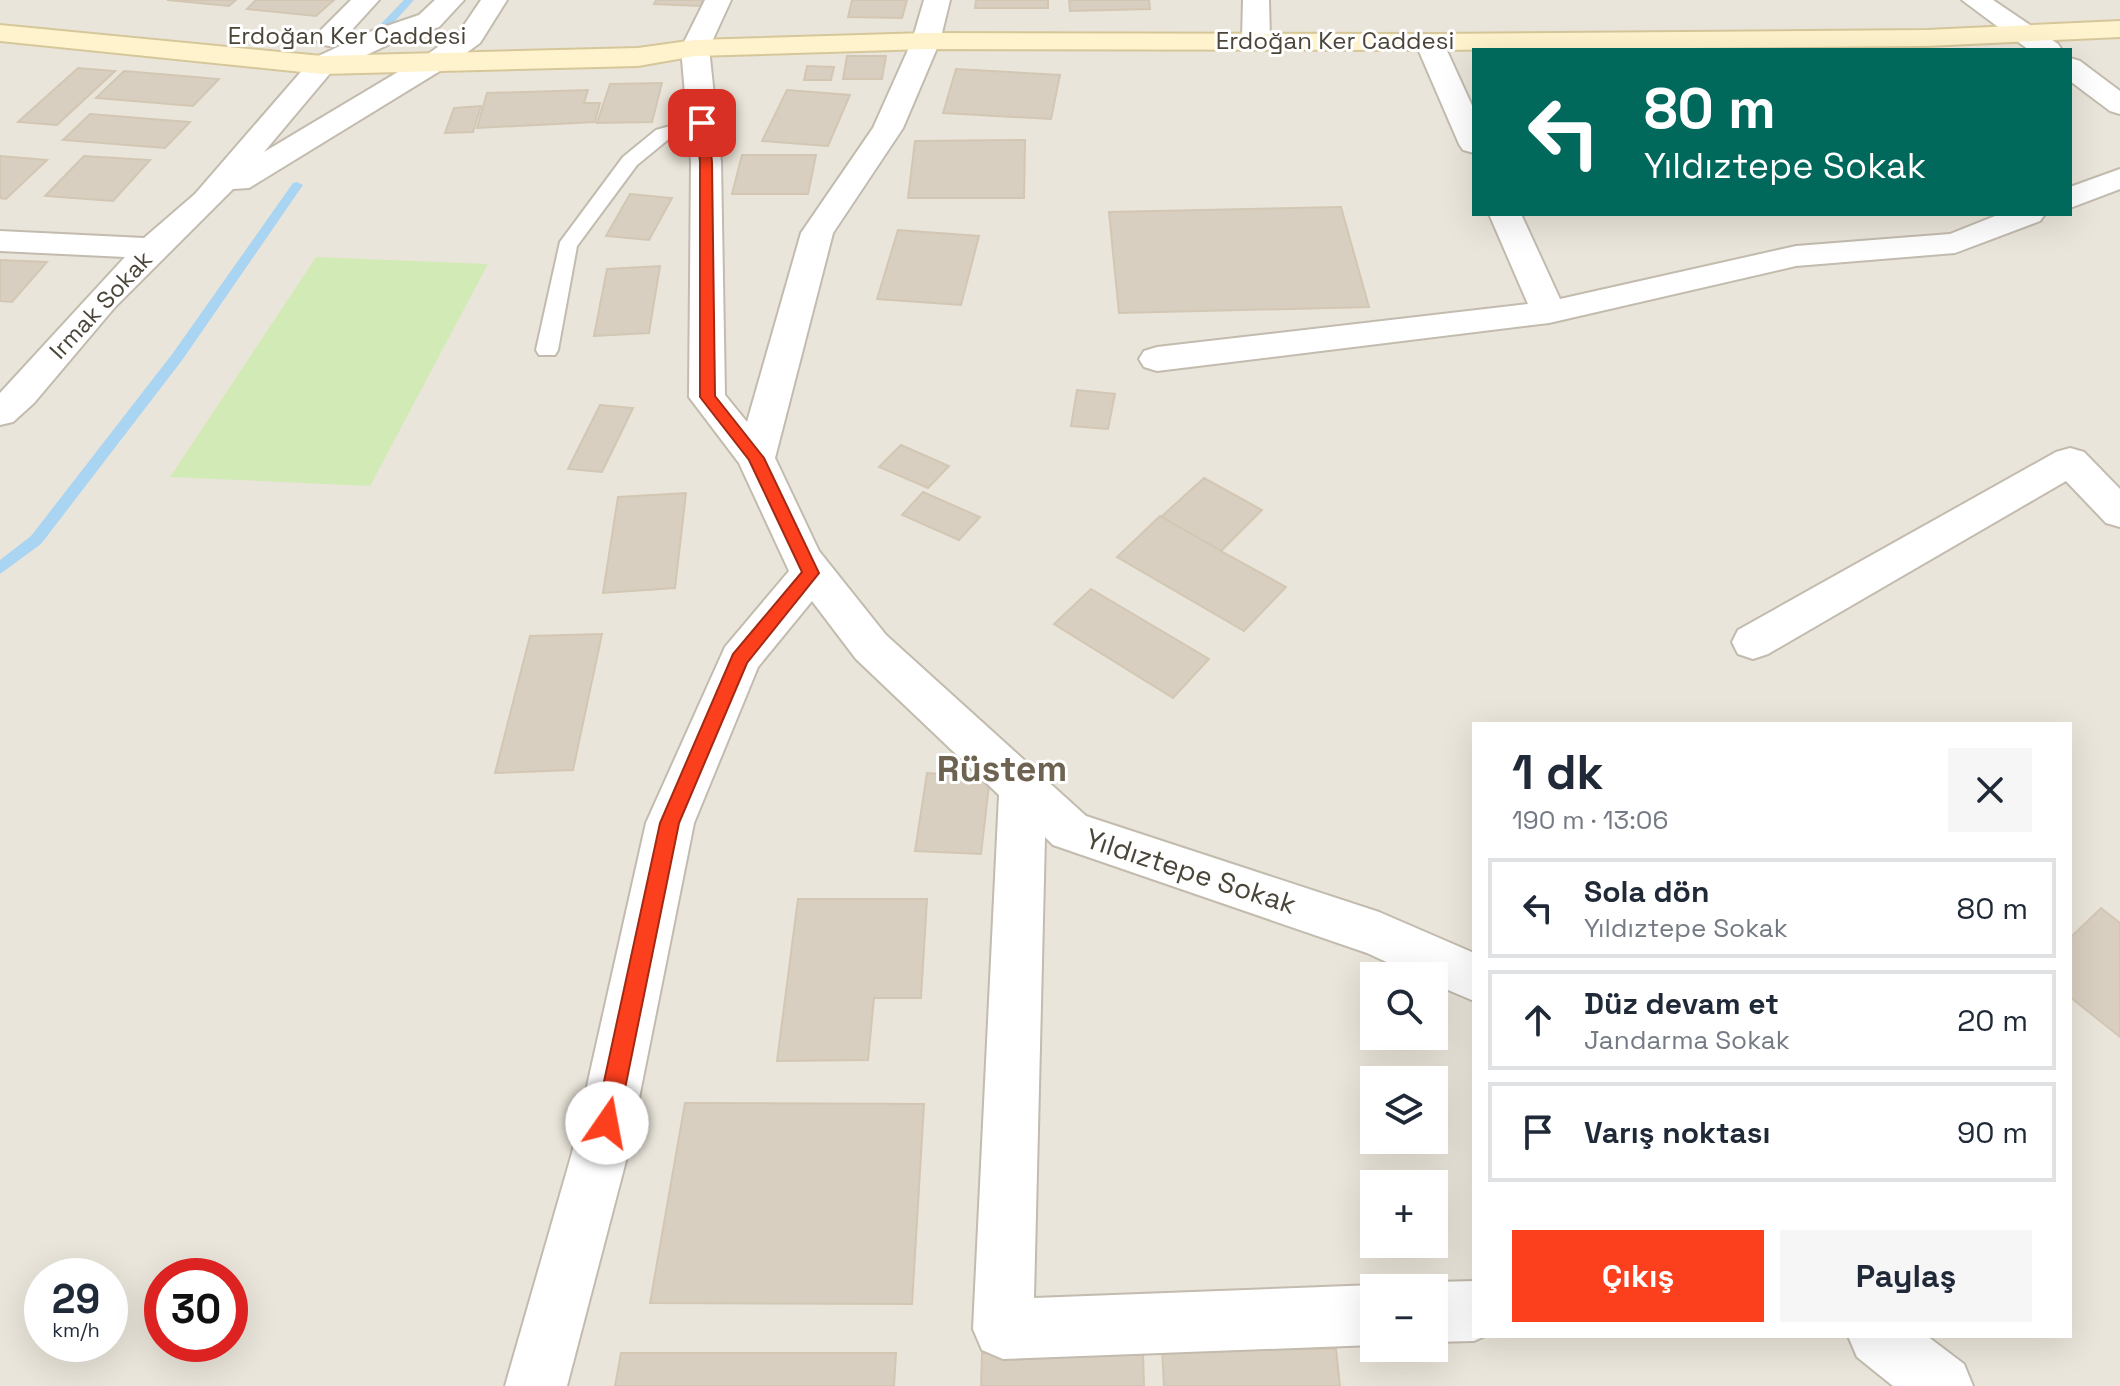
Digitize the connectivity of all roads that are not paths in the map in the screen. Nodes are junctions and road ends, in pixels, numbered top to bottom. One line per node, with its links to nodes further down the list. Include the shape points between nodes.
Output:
1 (366, 0): 19 (street)
2 (451, 0): 12 (street, via 429,21)
3 (494, 0): 13 (street)
4 (718, 0): 17 (street)
5 (937, 0): 15 (street)
6 (1256, 0): 14 (street)
7 (1975, 0): 11 (street)
8 (0, 13): 19 (main road, Erdoğan Ker Caddesi)
9 (2120, 29): 11 (main road, Erdoğan Ker Caddesi)
10 (0, 33): 19 (main road, Erdoğan Ker Caddesi)
11 (2025, 33): 16 (main road, Erdoğan Ker Caddesi); 18 (street)
12 (382, 37): 13 (main road, Erdoğan Ker Caddesi); 19 (street)
13 (470, 37): 17 (main road, Erdoğan Ker Caddesi, via 635,35); 20 (street)
14 (1256, 39): 15 (main road, Erdoğan Ker Caddesi); 16 (main road, Erdoğan Ker Caddesi)
15 (926, 41): 17 (main road, Erdoğan Ker Caddesi); 36 (street, via 888,128 817,233)
16 (1429, 42): 24 (street)
17 (695, 48): 20 (main road, Erdoğan Ker Caddesi, via 638,57); 23 (street, Yıldıztepe Sokak)
18 (2045, 48)
19 (326, 52): 20 (main road, Erdoğan Ker Caddesi); 27 (street)
20 (438, 60): 27 (street)
21 (2072, 69): 22 (street)
22 (2120, 105)
23 (702, 123): 33 (lane, via 663,134 630,161 567,246); 36 (street, Yıldıztepe Sokak, via 707,397)
24 (1472, 139)
25 (2120, 178): 26 (street)
26 (2072, 197)
27 (206, 201): 31 (street, Irmak Sokak)
28 (1506, 216): 32 (street)
29 (2024, 216): 32 (street, via 1955,243 1796,256)
30 (0, 241): 31 (street)
31 (152, 248): 35 (street, Irmak Sokak)
32 (1549, 312): 34 (street)
33 (547, 350)
34 (1157, 359)
35 (0, 413)
36 (756, 458): 38 (street, Yıldıztepe Sokak)
37 (2120, 513): 39 (street, via 2070,461)
38 (811, 573): 40 (street, Yıldıztepe Sokak, via 871,647); 45 (street, via 740,659 670,823 600,1153)
39 (1753, 642)
40 (1023, 785): 41 (street, Yıldıztepe Sokak, via 1070,831 1379,935); 44 (street, via 1003,1329)
41 (1472, 976)
42 (1472, 1311): 43 (street)
43 (1448, 1312)
44 (1360, 1316)
45 (536, 1386)

